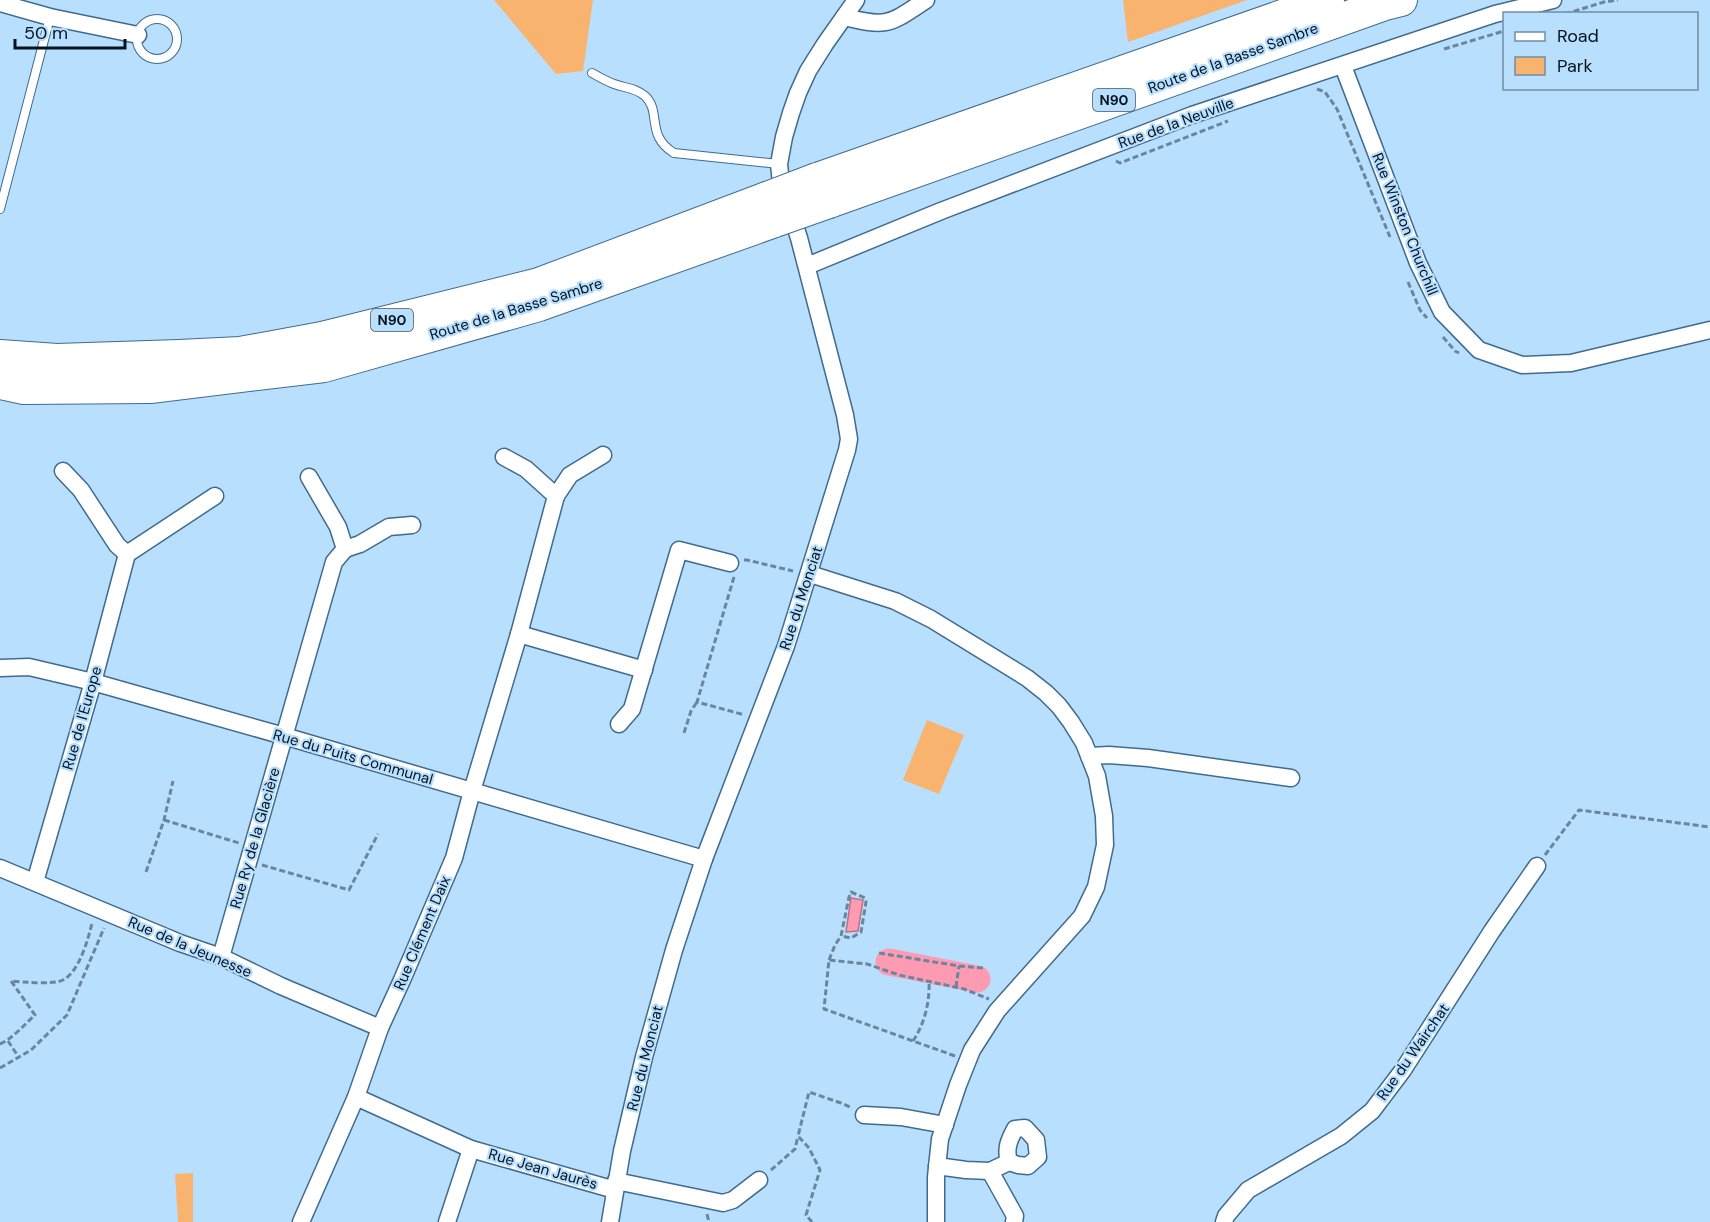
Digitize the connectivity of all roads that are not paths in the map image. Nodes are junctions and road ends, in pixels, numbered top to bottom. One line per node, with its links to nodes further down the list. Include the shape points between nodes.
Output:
1 (856, 0): 10 (street, Rue du Monciat)
2 (926, 0): 10 (street, via 890,23)
3 (1328, 0): 15 (highway, Route de la Basse Sambre / N90)
4 (1401, 0): 15 (highway, Route de la Basse Sambre / N90)
5 (1553, 0): 8 (street, Rue de la Neuville)
6 (0, 3): 9 (street)
7 (1503, 12): 12 (street, Rue de la Neuville)
8 (1503, 12)
9 (50, 17): 11 (street); 16 (lane)
10 (844, 17): 14 (street, Rue du Monciat, via 798,93)
11 (138, 35): 11 (lane, via 144,54 157,59 166,57 176,47 177,33 161,19 142,26)
12 (1343, 66): 18 (street, Rue de la Neuville, via 1192,115); 19 (street, Rue Winston Churchill, via 1418,263 1442,312 1479,350 1522,365 1571,363)
13 (592, 73): 14 (lane, via 646,97 657,137 674,153)
14 (780, 164): 18 (street, Rue du Monciat, via 781,183)
15 (823, 191): 17 (highway, N90, bridge)
16 (0, 209)
17 (771, 210): 22 (highway, Route de la Basse Sambre / N90, via 539,284 322,338 240,353); 23 (highway, Route de la Basse Sambre / N90, via 539,306 324,366 150,387)
18 (807, 266): 34 (street, Rue du Monciat, via 849,439)
19 (1710, 330)
20 (0, 335): 22 (highway)
21 (0, 356): 22 (highway, Route de la Basse Sambre / N90, via 57,360)
22 (179, 356)
23 (8, 386)
24 (603, 455): 29 (street, Rue Clément Daix, via 570,475)
25 (504, 457): 29 (street, via 526,469)
26 (63, 471): 32 (street, via 81,490 117,545)
27 (309, 477): 31 (street, via 338,527)
28 (215, 496): 32 (street)
29 (556, 496): 35 (street, Rue Clément Daix)
30 (412, 525): 31 (street, via 389,527)
31 (345, 549): 40 (street, Rue Ry de la Glacière, via 334,562)
32 (128, 554): 38 (street, Rue de l'Europe)
33 (730, 563): 37 (street, via 679,550)
34 (810, 574): 41 (street, via 895,601 1027,678 1059,706); 44 (street, Rue du Monciat)
35 (519, 634): 37 (street); 43 (street, Rue Clément Daix)
36 (0, 668): 38 (street, Rue du Puits Communal, via 29,667)
37 (644, 669): 39 (street, via 632,709)
38 (93, 682): 40 (street, Rue du Puits Communal); 47 (street, Rue de l'Europe)
39 (619, 724)
40 (284, 736): 43 (street, Rue du Puits Communal); 48 (street, Rue Ry de la Glacière)
41 (1089, 756): 42 (street, via 1148,758); 52 (street, via 1104,816 1105,844 1096,887 1082,916 1001,1006 972,1050)
42 (1291, 778)
43 (472, 791): 44 (street, Rue du Puits Communal); 49 (street, Rue Clément Daix, via 454,858)
44 (704, 859): 58 (street, Rue du Monciat, via 644,1057)
45 (1537, 866): 64 (street, Rue du Wairchat, via 1372,1111 1341,1136 1248,1190)
46 (0, 868): 47 (street, Rue de la Jeunesse)
47 (35, 882): 48 (street, Rue de la Jeunesse)
48 (221, 957): 49 (street, Rue de la Jeunesse)
49 (380, 1028): 50 (street, Rue Clément Daix)
50 (356, 1097): 53 (street, Rue Jean Jaurès); 59 (street, Rue Clément Daix)
51 (864, 1115): 52 (street)
52 (945, 1125): 55 (street)
53 (471, 1149): 58 (street, Rue Jean Jaurès); 60 (street, Rue Jean Jaurès)
54 (1009, 1162): 56 (street)
55 (937, 1166): 56 (street); 62 (street)
56 (990, 1171): 63 (street, via 1015,1216)
57 (759, 1180): 58 (street, via 723,1203)
58 (616, 1185): 61 (street, Rue du Monciat)
59 (301, 1222)
60 (447, 1222)
61 (610, 1222)
62 (936, 1222)
63 (1014, 1222)
64 (1224, 1222)

